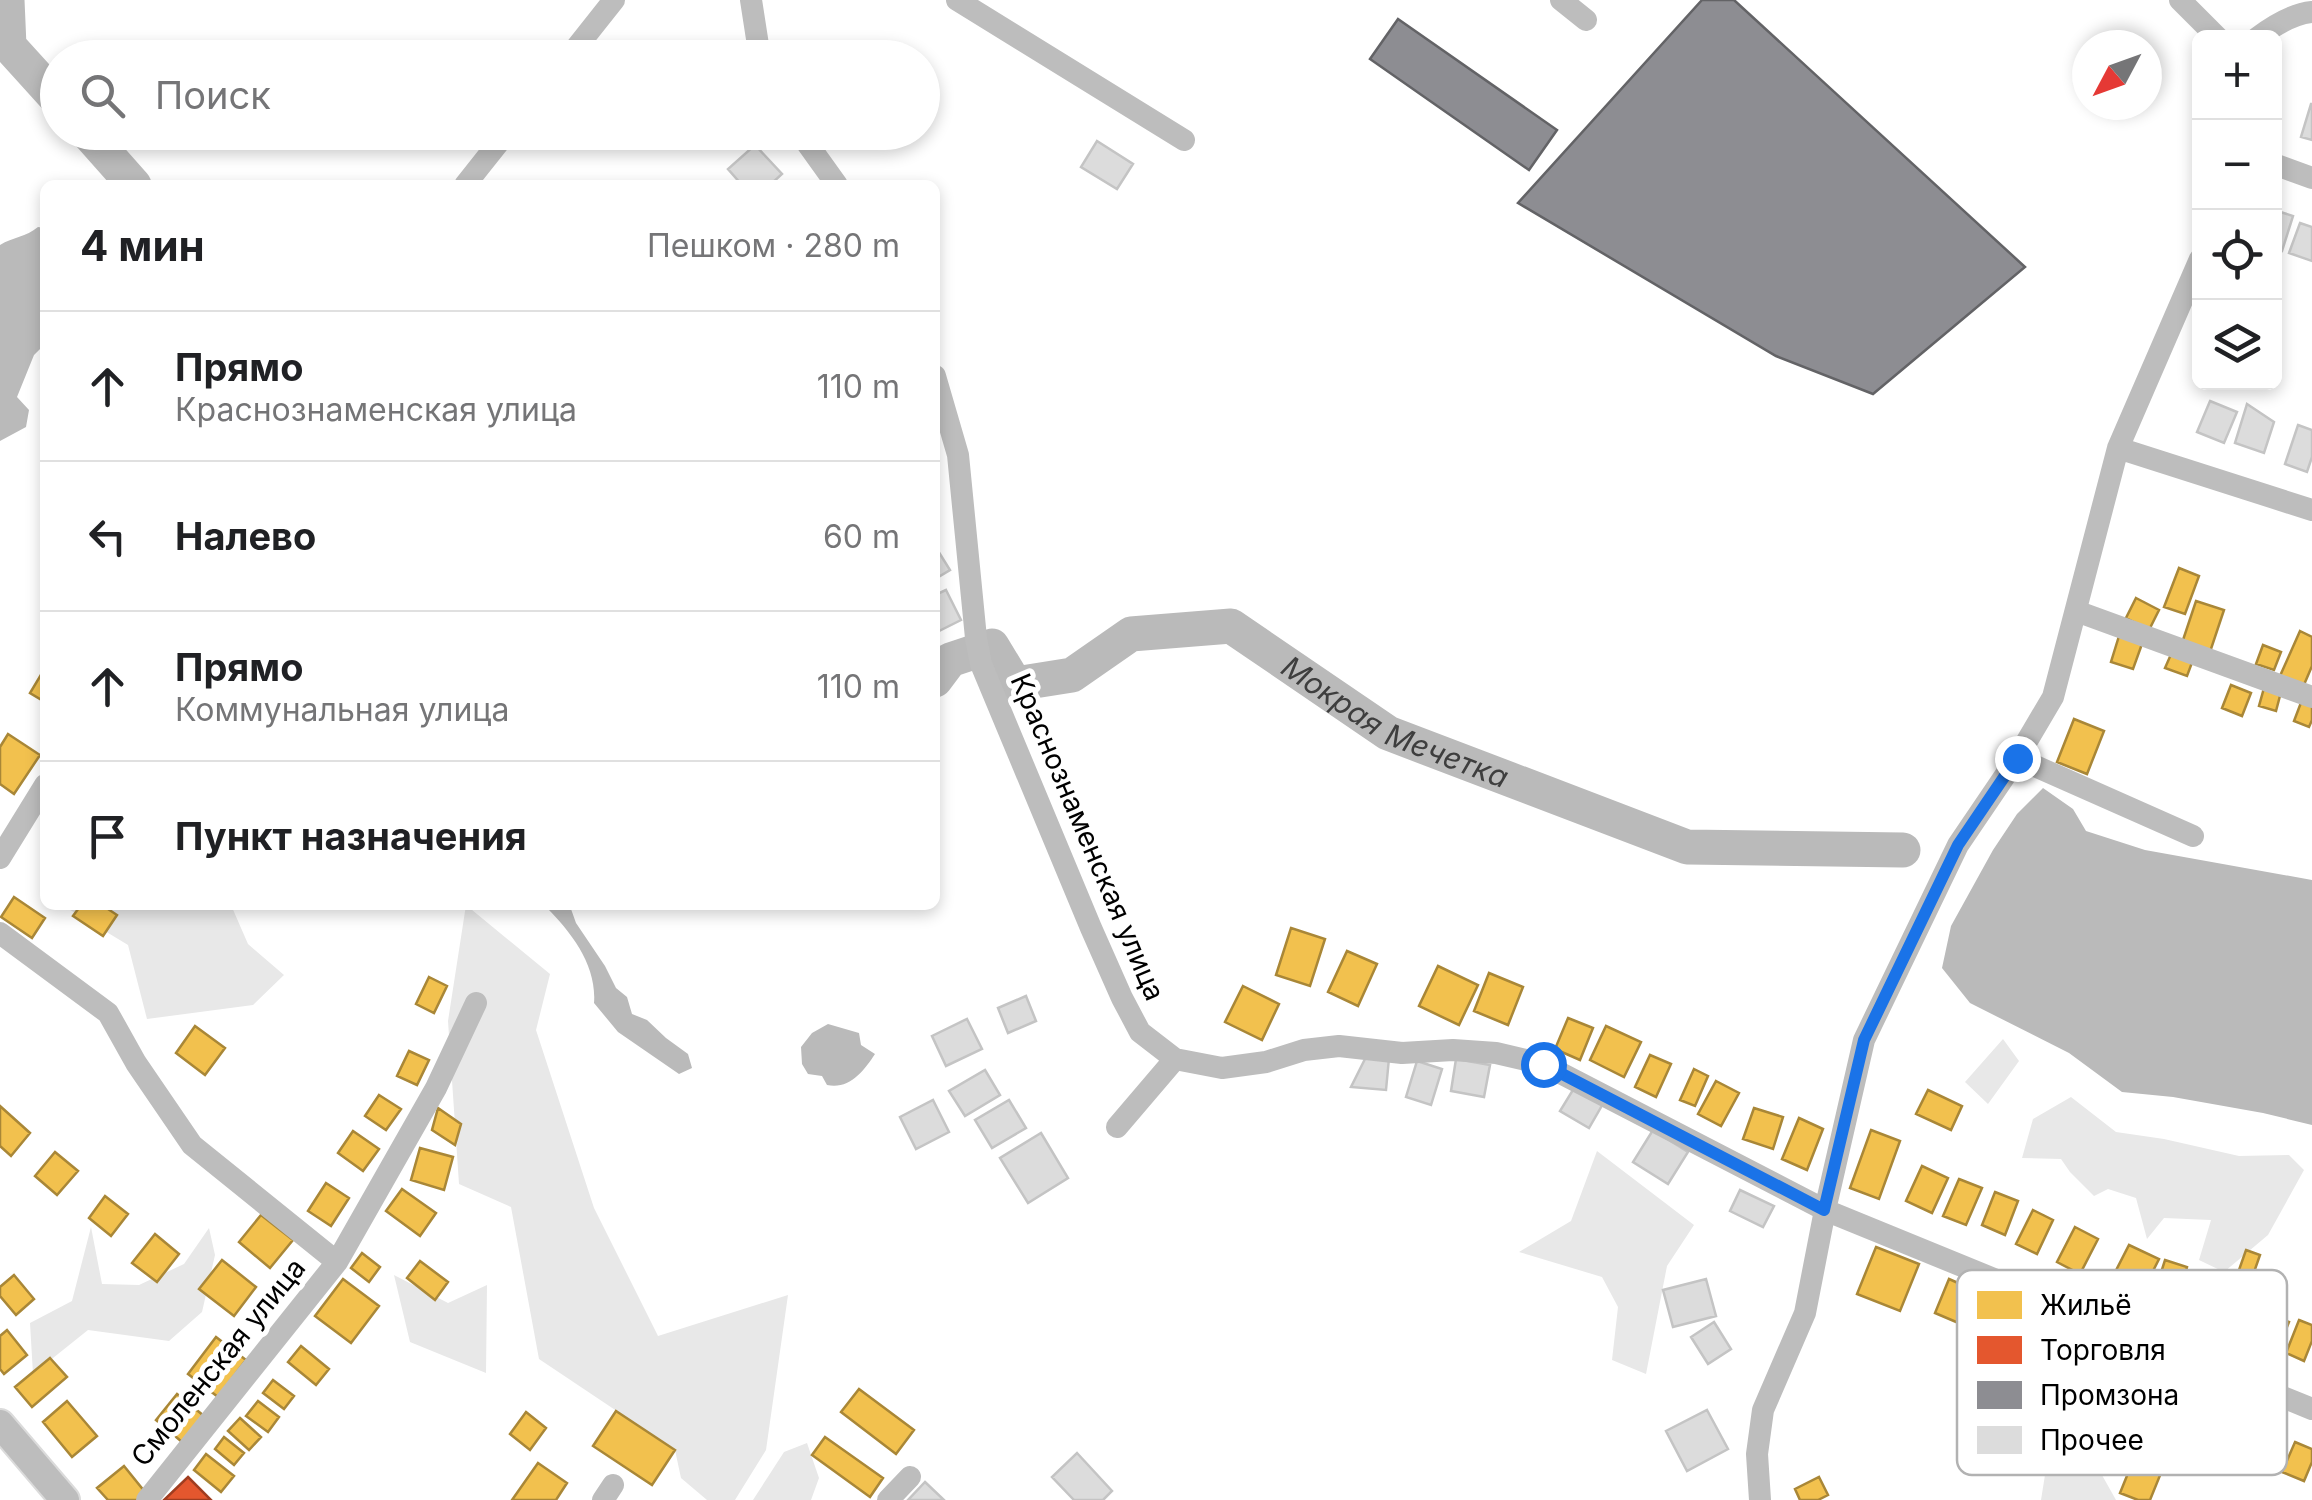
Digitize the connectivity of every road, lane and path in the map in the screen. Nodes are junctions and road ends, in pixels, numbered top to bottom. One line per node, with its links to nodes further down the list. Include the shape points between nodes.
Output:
1 (614, 0): 10 (street)
2 (751, 0): 11 (street)
3 (956, 0): 12 (street)
4 (1561, 0): 7 (street)
5 (2185, 2): 8 (street)
6 (2312, 12): 9 (street)
7 (1586, 20)
8 (2211, 30)
9 (2268, 30)
10 (582, 40)
11 (757, 40)
12 (1184, 140)
13 (493, 150): 17 (street)
14 (812, 150): 18 (street)
15 (2282, 167): 16 (street)
16 (2312, 178)
17 (469, 180)
18 (833, 180)
19 (2192, 277): 21 (street)
20 (940, 393): 31 (street, Краснознаменская улица, via 958,454 980,664 1122,998 1140,1032)
21 (2118, 448): 22 (street); 23 (street)
22 (2312, 510)
23 (2076, 611): 24 (street); 25 (street, via 2053,697)
24 (2312, 697)
25 (2017, 758): 27 (street); 33 (street, via 1958,845 1864,1040)
26 (40, 793): 28 (street)
27 (2193, 836)
28 (0, 858)
29 (0, 933): 34 (street, Смоленская улица, via 108,1013 192,1145)
30 (476, 1003): 34 (street, Смоленская улица, via 436,1088)
31 (1176, 1059): 32 (street); 33 (street, Краснознаменская улица, via 1222,1068 1340,1046 1527,1060)
32 (1117, 1127)
33 (1824, 1210): 35 (street, Краснознаменская улица); 43 (street, via 1805,1313 1763,1410)
34 (336, 1262): 41 (street, Смоленская улица)
35 (1972, 1270)
36 (2287, 1398): 37 (street, Краснознаменская улица)
37 (2312, 1408)
38 (0, 1424): 40 (main road)
39 (910, 1477): 42 (street)
40 (65, 1500)
41 (147, 1500)
42 (888, 1500)
43 (1760, 1500)

